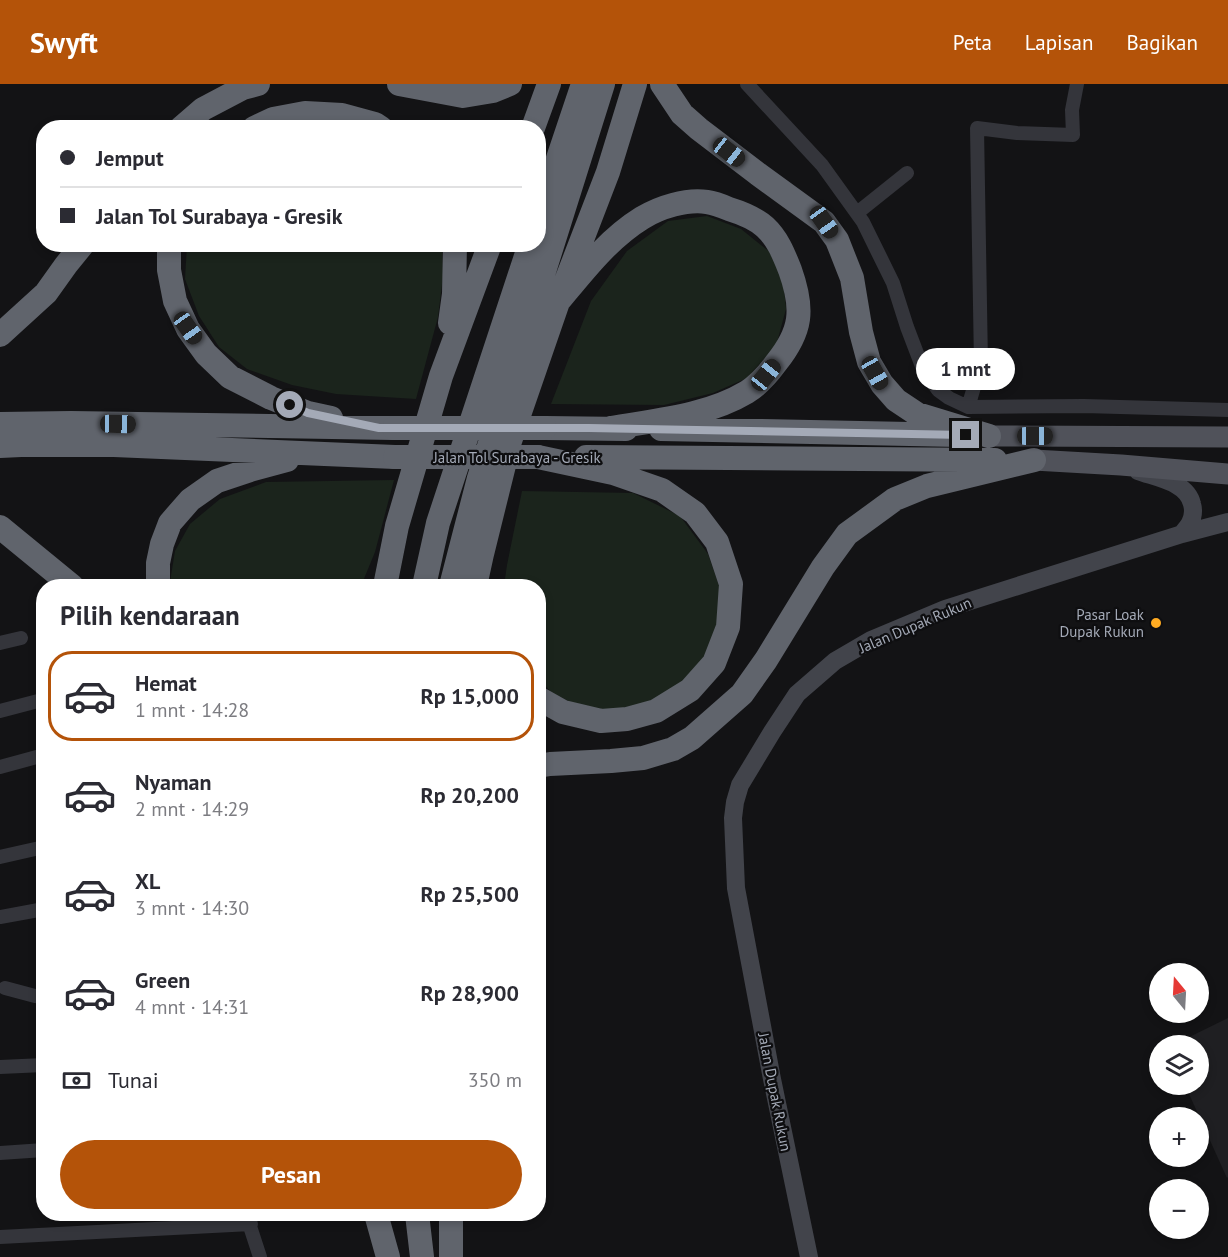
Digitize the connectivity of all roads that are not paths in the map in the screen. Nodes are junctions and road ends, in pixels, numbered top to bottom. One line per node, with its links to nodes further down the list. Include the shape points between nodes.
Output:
1 (258, 84): 11 (highway, via 203,109)
2 (399, 84): 3 (highway, via 463,96)
3 (510, 84)
4 (549, 84): 14 (highway)
5 (583, 84): 16 (highway)
6 (603, 84): 49 (highway, via 479,478)
7 (635, 84): 23 (highway, via 608,172)
8 (662, 84): 31 (highway, via 682,114 699,129 824,222 837,240 852,278 869,362 896,400 917,414)
9 (747, 84): 17 (street, via 822,165)
10 (1077, 84): 26 (street, via 1073,135 977,128 981,364)
11 (190, 120)
12 (269, 120): 13 (highway, via 305,113)
13 (360, 120)
14 (536, 120)
15 (907, 173): 17 (street)
16 (546, 194)
17 (857, 213): 26 (street, via 893,283 923,369 938,390)
18 (77, 252): 24 (highway, via 46,293)
19 (169, 252): 29 (highway, via 175,301 188,328 206,354 230,377 308,413)
20 (455, 252): 25 (highway, via 454,294)
21 (487, 252): 25 (highway)
22 (527, 252): 48 (highway, via 438,523)
23 (558, 302): 30 (highway, via 622,231 643,217 684,203 705,202 749,216 766,228 782,248 800,309 787,350 766,375 749,391 720,406); 43 (highway, via 510,441)
24 (0, 335)
25 (441, 376): 40 (highway)
26 (968, 407): 27 (street)
27 (1228, 410)
28 (0, 424): 29 (highway, Jalan Tol Surabaya - Gresik)
29 (387, 428): 30 (highway, Jalan Tol Surabaya - Gresik, bridge)
30 (611, 428): 31 (highway, Jalan Tol Surabaya - Gresik)
31 (989, 436): 32 (main road)
32 (1228, 437)
33 (0, 446): 34 (highway, Jalan Tol Surabaya - Gresik, via 114,445)
34 (313, 453): 35 (highway, Jalan Tol Surabaya - Gresik, bridge); 45 (highway, via 217,481 190,500 170,523 162,544)
35 (538, 457): 36 (highway, Jalan Tol Surabaya - Gresik); 55 (highway, via 613,473 662,490 695,513 717,542 731,584 728,627 714,663 690,690 656,711 627,719 601,721 563,712)
36 (1034, 460): 37 (main road); 58 (highway, via 927,486 895,500 847,534 742,694 692,738 674,749 643,758)
37 (1121, 465): 38 (main road); 42 (main road, via 1187,492 1192,521)
38 (1228, 474)
39 (1228, 522): 42 (main road, Jalan Dupak Rukun)
40 (397, 526): 46 (highway); 47 (highway)
41 (0, 527): 44 (highway)
42 (1182, 534): 81 (main road, Jalan Dupak Rukun, via 945,609 871,640 835,661 796,694 740,785 733,818 736,888)
43 (482, 554): 50 (highway); 51 (highway)
44 (63, 579)
45 (158, 579)
46 (371, 579)
47 (386, 579)
48 (426, 579)
49 (453, 579)
50 (477, 579)
51 (485, 579)
52 (21, 638): 53 (street)
53 (0, 643)
54 (36, 702): 56 (street)
55 (546, 702)
56 (0, 711)
57 (36, 757): 59 (street)
58 (546, 765)
59 (0, 767)
60 (36, 850): 61 (street)
61 (0, 857)
62 (36, 910): 63 (street)
63 (0, 917)
64 (5, 988): 65 (street)
65 (36, 996)
66 (36, 1065): 67 (street)
67 (0, 1067)
68 (36, 1151): 69 (street)
69 (0, 1153)
70 (190, 1221): 76 (street)
71 (250, 1221): 77 (street)
72 (378, 1221): 78 (highway)
73 (387, 1221): 78 (highway)
74 (418, 1221): 79 (highway)
75 (451, 1221): 80 (highway)
76 (0, 1237)
77 (260, 1257)
78 (390, 1257)
79 (422, 1257)
80 (451, 1257)
81 (808, 1257)

